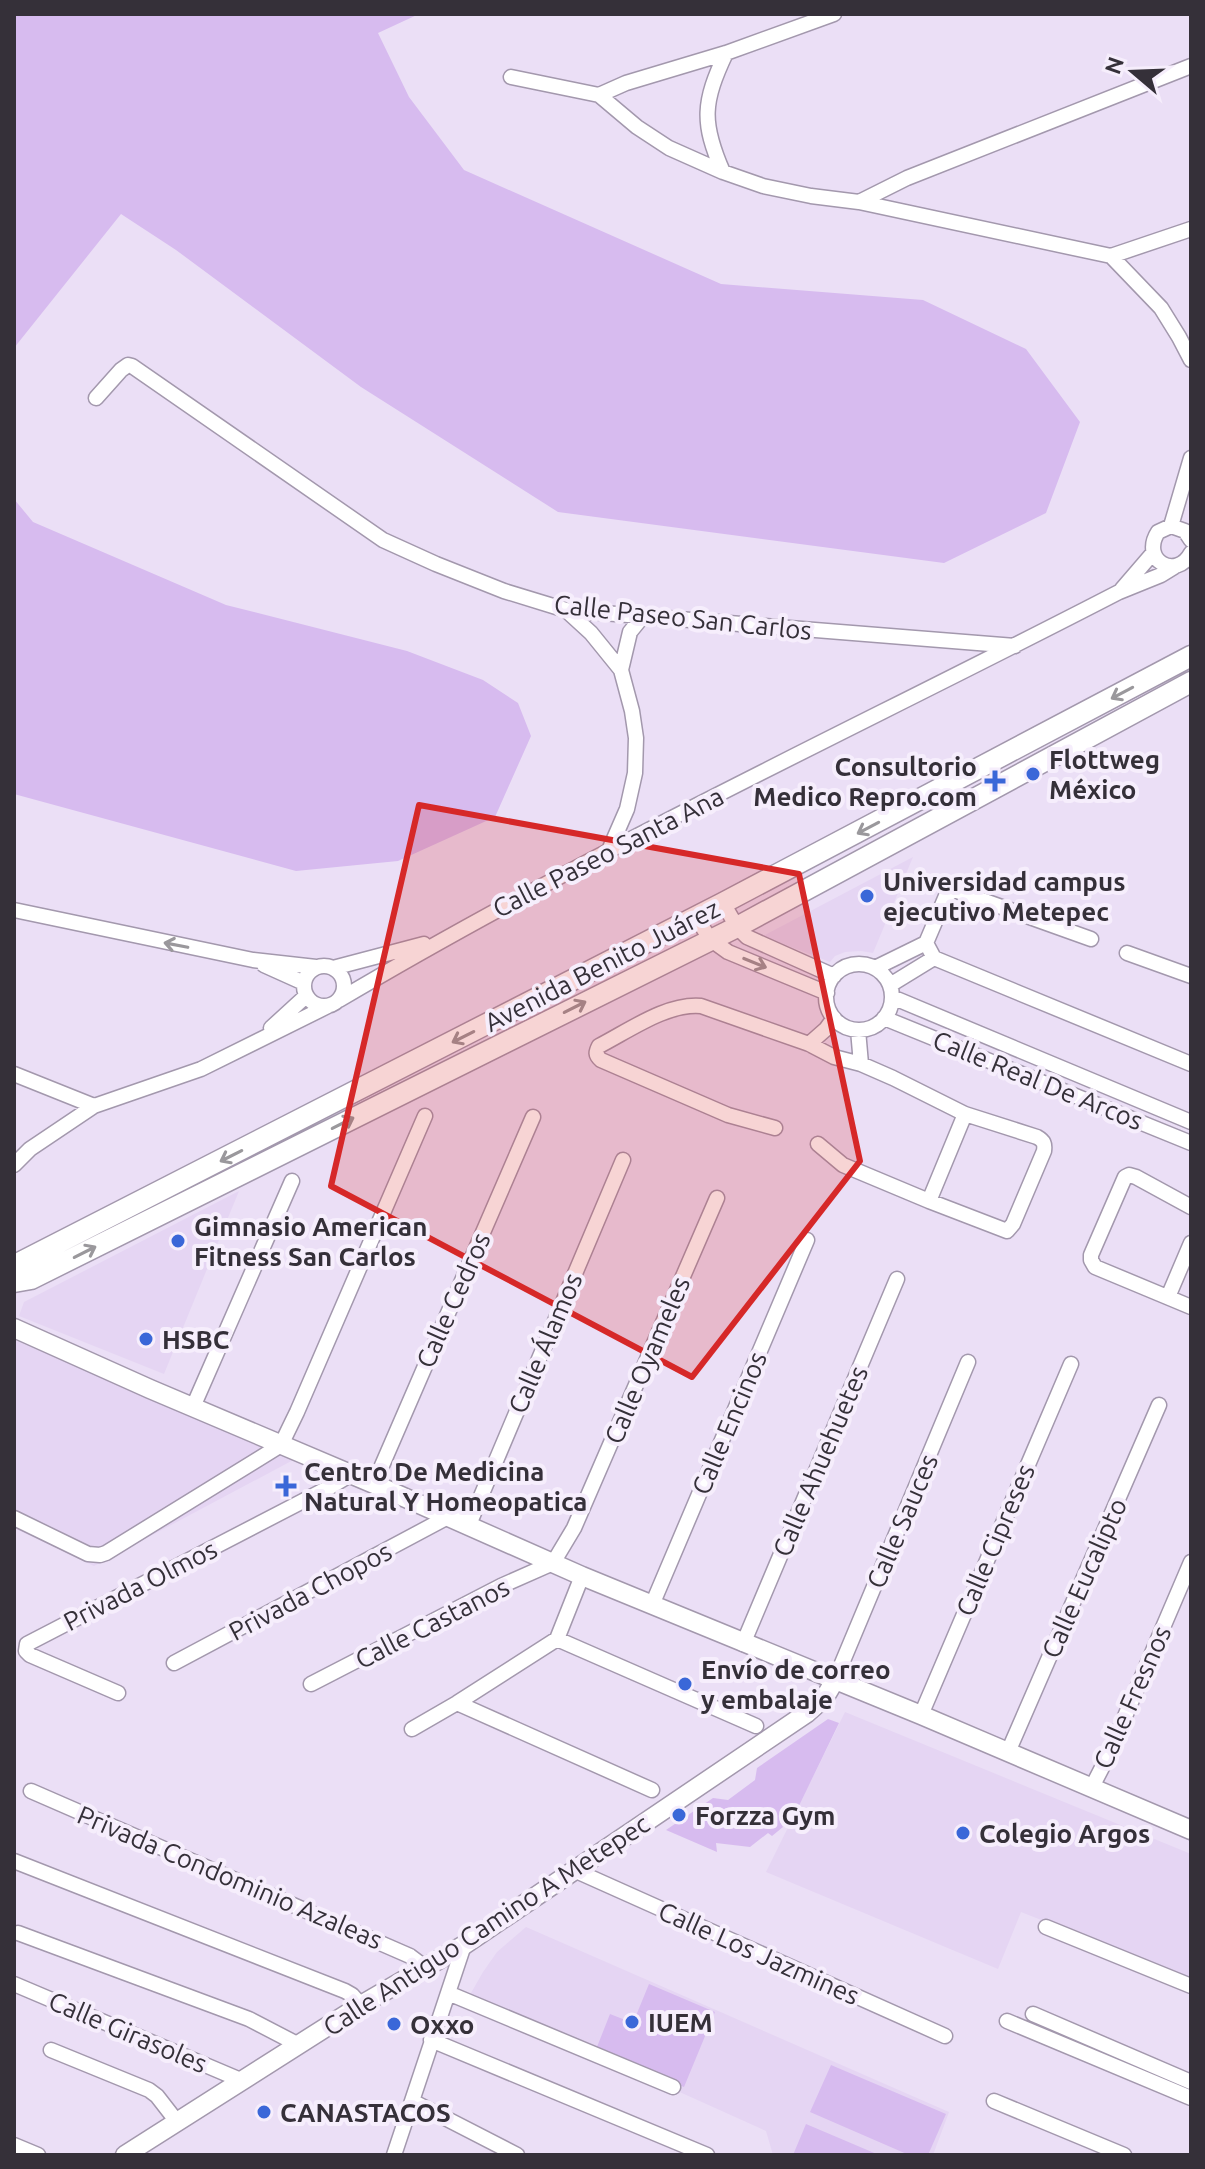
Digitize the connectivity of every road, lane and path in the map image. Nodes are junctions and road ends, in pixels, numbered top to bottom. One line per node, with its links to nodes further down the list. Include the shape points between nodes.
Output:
1 (834, 14): 2 (street)
2 (726, 53): 5 (street); 6 (street, via 708,102 707,125)
3 (1191, 66): 7 (street, via 907,178)
4 (511, 77): 5 (street)
5 (599, 95): 6 (street, via 658,141)
6 (723, 172): 7 (street, via 763,186)
7 (859, 202): 9 (street)
8 (1191, 229): 9 (street)
9 (1111, 256): 10 (street, via 1161,308)
10 (1191, 360)
11 (96, 398): 19 (street, Calle Paseo San Carlos, via 121,370 132,366 383,540 504,591)
12 (1191, 458): 13 (street)
13 (1171, 526): 14 (street); 15 (street, Calle Paseo Santa Ana, via 1158,532)
14 (1191, 540)
15 (1153, 553): 17 (street, via 1165,566); 18 (street, Calle Paseo Santa Ana)
16 (1191, 553): 17 (street, Calle Paseo Santa Ana)
17 (1174, 567): 18 (street, Calle Paseo Santa Ana)
18 (1119, 592): 21 (street, Calle Paseo Santa Ana)
19 (566, 610): 20 (street, Calle Paseo San Carlos); 23 (street)
20 (643, 616): 21 (street, Calle Paseo San Carlos); 23 (street, via 630,632)
21 (1015, 646): 25 (street, Calle Paseo Santa Ana)
22 (1191, 656): 26 (main road, Avenida Benito Juárez, one-way to 26)
23 (621, 670): 25 (street, via 636,738 635,773)
24 (1191, 682): 29 (main road, Avenida Benito Juárez)
25 (610, 848): 32 (street, Calle Paseo Santa Ana)
26 (723, 903): 28 (main road, Avenida Benito Juárez); 29 (street)
27 (14, 910): 36 (street, one-way to 27)
28 (696, 917): 30 (street); 70 (main road, Avenida Benito Juárez, one-way to 70)
29 (737, 927): 30 (main road, Avenida Benito Juárez); 40 (street, via 753,941)
30 (710, 939): 44 (street, one-way to 44, via 728,952); 72 (main road, Avenida Benito Juárez, one-way to 30, via 31,1279)
31 (1091, 939): 33 (street, via 954,890 946,896)
32 (440, 940): 38 (street, Calle Paseo Santa Ana); 45 (street, Calle Paseo Santa Ana)
33 (926, 943): 35 (street); 39 (street)
34 (1127, 953): 41 (street)
35 (934, 958): 43 (street); 52 (street)
36 (253, 960): 37 (street); 42 (street)
37 (316, 967): 38 (street); 42 (street, via 308,973)
38 (333, 968): 45 (street, via 343,979 343,994)
39 (875, 968): 40 (street, via 854,964); 43 (street)
40 (834, 976): 44 (street)
41 (1191, 976)
42 (305, 989): 45 (street, via 315,1004); 49 (street, Calle Paseo Santa Ana)
43 (891, 991): 47 (street); 58 (street, Calle Real De Arcos)
44 (827, 993): 46 (street)
45 (333, 1003): 49 (street, Calle Paseo Santa Ana)
46 (834, 1018): 48 (street); 50 (street)
47 (884, 1018): 48 (street); 60 (street, Calle Real De Arcos)
48 (858, 1030): 51 (street)
49 (258, 1041): 54 (street, Calle Paseo Santa Ana, via 201,1069)
50 (809, 1044): 51 (street); 59 (street, via 686,1004 596,1050 601,1060 728,1115)
51 (861, 1064): 55 (street)
52 (1191, 1064)
53 (14, 1074): 54 (street)
54 (94, 1106): 63 (street, Calle Paseo Santa Ana)
55 (965, 1114): 66 (street); 66 (street, via 1037,1137 1044,1151 1007,1231)
56 (425, 1116): 80 (street)
57 (533, 1117): 82 (street, Calle Cedros)
58 (1191, 1122)
59 (775, 1128)
60 (1191, 1143)
61 (818, 1144): 66 (street, via 843,1165)
62 (623, 1160): 85 (street, Calle Álamos)
63 (14, 1165)
64 (292, 1181): 79 (street)
65 (717, 1198): 87 (street, Calle Oyameles, via 574,1528)
66 (929, 1201)
67 (1191, 1207): 73 (street, via 1129,1175 1091,1255 1095,1267)
68 (807, 1240): 89 (street, Calle Encinos)
69 (1191, 1243): 73 (street)
70 (16, 1266)
71 (897, 1279): 91 (street, Calle Ahuehuetes)
72 (14, 1282)
73 (1168, 1297): 74 (street)
74 (1191, 1307)
75 (14, 1328): 79 (street)
76 (968, 1362): 93 (street, Calle Sauces)
77 (1071, 1364): 97 (street, Calle Cipreses)
78 (1159, 1405): 100 (street, Calle Eucalipto)
79 (193, 1407): 80 (street)
80 (281, 1445): 81 (street); 83 (street, via 100,1555)
81 (350, 1475): 82 (street); 95 (street, Privada Olmos, via 27,1644 30,1655)
82 (374, 1484): 84 (street)
83 (14, 1518)
84 (446, 1518): 85 (street); 92 (street, Privada Chopos)
85 (468, 1527): 87 (street)
86 (1191, 1562): 101 (street, Calle Fresnos)
87 (553, 1563): 88 (street); 94 (street, Calle Castanos)
88 (582, 1576): 89 (street); 90 (street)
89 (652, 1605): 91 (street)
90 (557, 1639): 96 (street); 98 (street)
91 (743, 1644): 93 (street)
92 (174, 1663)
93 (835, 1680): 97 (street); 106 (street, Calle Antiguo Camino A Metepec, via 807,1713)
94 (311, 1684)
95 (118, 1693)
96 (457, 1703): 99 (street); 102 (street)
97 (921, 1715): 100 (street)
98 (756, 1726)
99 (412, 1729)
100 (1008, 1752): 101 (street)
101 (1092, 1787): 104 (street)
102 (652, 1790)
103 (31, 1791): 110 (street, Privada Condominio Azaleas, via 410,1956)
104 (1189, 1823)
105 (14, 1861): 114 (street, via 345,1991)
106 (574, 1870): 109 (street, Calle Antiguo Camino A Metepec); 117 (street, Calle Los Jazmines)
107 (1046, 1927): 112 (street)
108 (18, 1933): 119 (street, via 249,2019)
109 (464, 1945): 110 (street, Calle Antiguo Camino A Metepec); 113 (street)
110 (426, 1968): 114 (street, Calle Antiguo Camino A Metepec)
111 (14, 1984): 121 (street, Calle Girasoles)
112 (1191, 1986)
113 (448, 1993): 118 (street); 123 (street)
114 (361, 2005): 119 (street, Calle Antiguo Camino A Metepec)
115 (1033, 2014): 122 (street)
116 (1007, 2021): 124 (street)
117 (945, 2036)
118 (431, 2040): 125 (street); 133 (street)
119 (299, 2045): 121 (street, Calle Antiguo Camino A Metepec)
120 (51, 2050): 127 (street, via 149,2090)
121 (243, 2081): 127 (street, Calle Antiguo Camino A Metepec)
122 (1191, 2082)
123 (673, 2087)
124 (1191, 2098)
125 (412, 2101): 131 (street); 132 (street)
126 (994, 2101): 134 (street)
127 (178, 2123): 130 (street, Calle Antiguo Camino A Metepec)
128 (14, 2145): 129 (street)
129 (38, 2155)
130 (125, 2155)
131 (394, 2155)
132 (517, 2155)
133 (707, 2155)
134 (1124, 2155)

